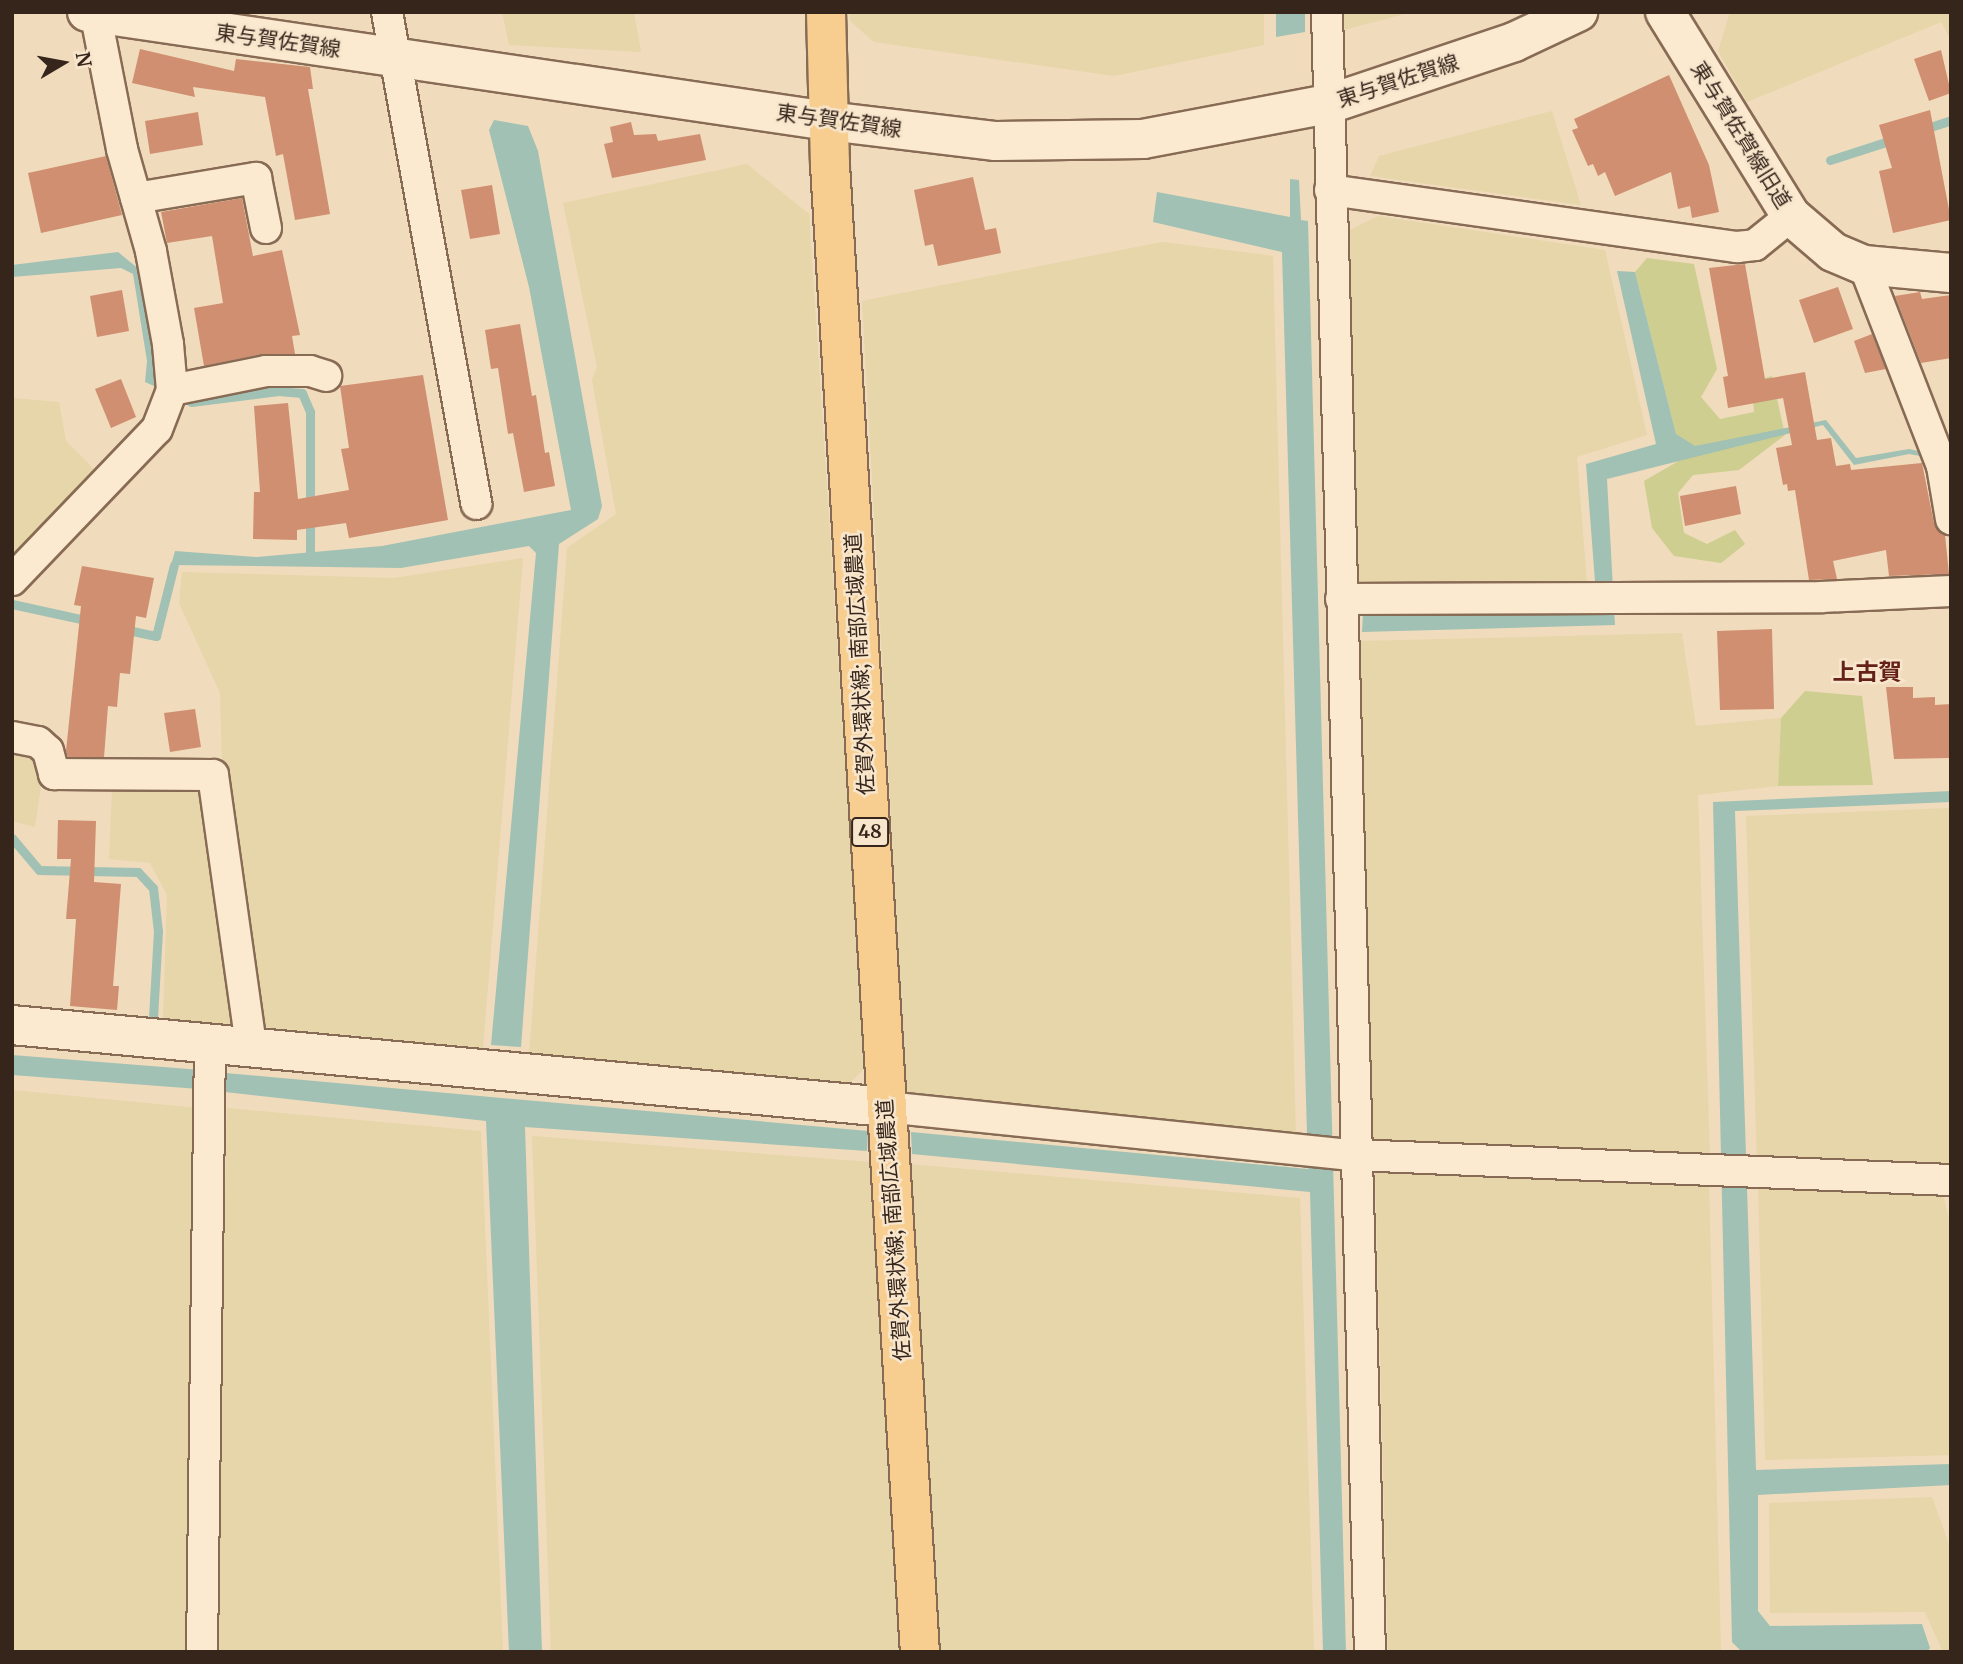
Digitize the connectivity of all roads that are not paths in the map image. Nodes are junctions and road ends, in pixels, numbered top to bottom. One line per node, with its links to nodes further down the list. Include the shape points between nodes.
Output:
1 (387, 12): 7 (street)
2 (826, 12): 9 (main road, 佐賀外環状線; 南部広域農道 / 48)
3 (1327, 12): 8 (street)
4 (1578, 12): 8 (main road, 東与賀佐賀線, via 1514,43)
5 (1665, 12): 12 (main road, 東与賀佐賀線旧道)
6 (93, 13): 7 (main road, 東与賀佐賀線); 11 (street)
7 (396, 58): 9 (main road, 東与賀佐賀線); 18 (street)
8 (1329, 104): 9 (main road, 東与賀佐賀線, via 1143,139 996,141); 10 (street)
9 (828, 121): 27 (main road, 佐賀外環状線; 南部広域農道 / 48)
10 (1330, 190): 12 (street, via 1737,247 1755,244); 22 (street)
11 (136, 198): 13 (street, via 256,178); 17 (street, via 166,330)
12 (1791, 216): 14 (main road, 東与賀佐賀線旧道, via 1833,252)
13 (266, 228)
14 (1864, 265): 15 (main road, 東与賀佐賀線旧道); 19 (street, via 1938,454)
15 (1951, 274)
16 (326, 376): 17 (street, via 310,371 266,371)
17 (172, 390): 20 (street, via 157,429)
18 (476, 504)
19 (1951, 519)
20 (12, 580)
21 (1951, 591): 22 (street, via 1821,597 1592,594)
22 (1340, 599): 28 (street)
23 (12, 737): 26 (street, via 38,742 48,751 54,774 213,775)
24 (12, 1025): 25 (main road)
25 (210, 1041): 26 (main road); 30 (street)
26 (251, 1045): 27 (main road)
27 (886, 1107): 28 (street); 31 (main road, 佐賀外環状線; 南部広域農道 / 48)
28 (1347, 1155): 29 (street); 32 (street)
29 (1951, 1180)
30 (202, 1652)
31 (920, 1652)
32 (1370, 1652)

